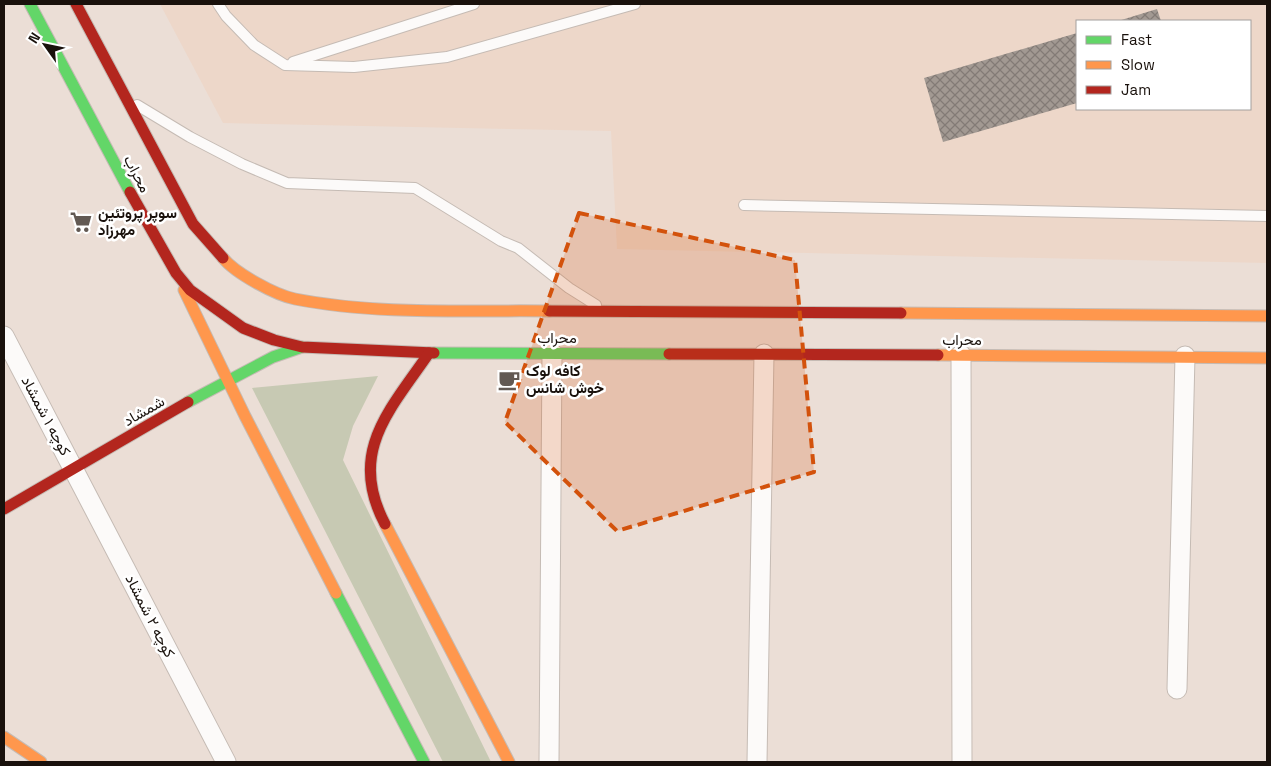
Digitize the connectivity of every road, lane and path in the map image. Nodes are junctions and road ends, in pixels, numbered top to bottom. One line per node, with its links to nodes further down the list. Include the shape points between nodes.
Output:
1 (30, 4): 10 (main road, محراب)
2 (76, 4): 7 (main road, محراب)
3 (218, 4): 6 (lane, via 254,45)
4 (474, 4): 6 (lane)
5 (635, 4): 6 (lane, via 447,57 354,67)
6 (285, 65)
7 (126, 98): 11 (lane, via 190,137 287,183 415,188 501,241 518,248); 11 (main road, محراب, via 193,224 226,262 270,290 314,302 379,309)
8 (744, 205): 9 (lane)
9 (1267, 216)
10 (176, 273): 14 (main road, محراب, via 190,290 243,328); 21 (main road)
11 (607, 313): 12 (main road, محراب, via 867,318)
12 (1267, 316)
13 (4, 336): 22 (street, کوچه ۱ شمشاد)
14 (302, 347): 15 (main road, محراب); 21 (main road, شمشاد, via 272,357)
15 (429, 353): 16 (main road, محراب); 29 (main road, via 371,449 369,467 373,494 383,521)
16 (552, 353): 17 (main road, محراب); 30 (street)
17 (764, 354): 18 (main road, محراب, via 868,350); 31 (street)
18 (962, 355): 19 (main road, محراب); 32 (street)
19 (1185, 356): 20 (main road, محراب); 24 (street)
20 (1267, 358)
21 (227, 380): 22 (main road, شمشاد); 28 (main road)
22 (74, 470): 23 (main road, شمشاد); 27 (street, کوچه ۲ شمشاد)
23 (4, 509)
24 (1177, 689)
25 (4, 737): 26 (main road)
26 (41, 762)
27 (226, 762)
28 (424, 762)
29 (509, 762)
30 (549, 762)
31 (757, 762)
32 (962, 762)

